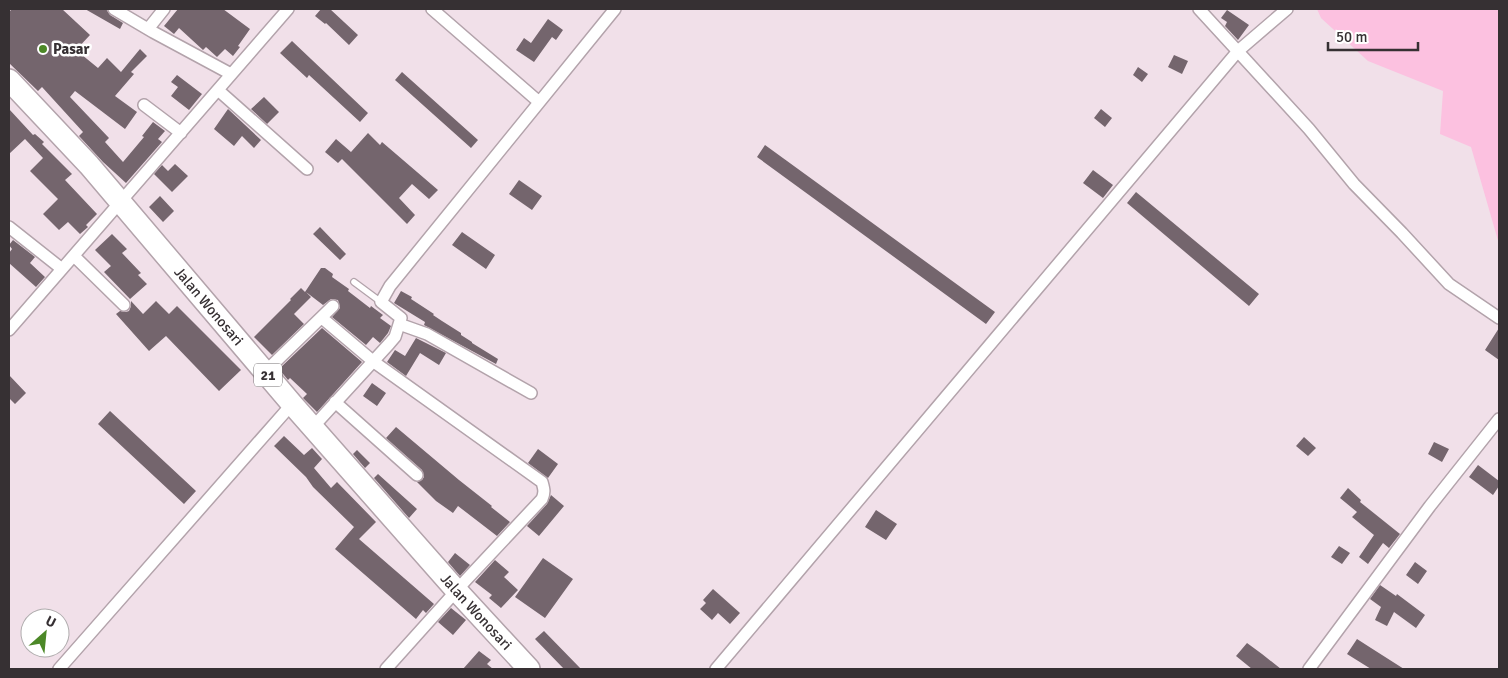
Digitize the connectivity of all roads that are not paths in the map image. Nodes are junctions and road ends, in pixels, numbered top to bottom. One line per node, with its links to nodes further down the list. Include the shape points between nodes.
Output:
1 (114, 9): 8 (street)
2 (164, 9): 8 (street)
3 (288, 9): 10 (street)
4 (432, 9): 13 (street)
5 (614, 9): 13 (street)
6 (1199, 9): 9 (street)
7 (1287, 9): 9 (street)
8 (148, 29): 10 (street)
9 (1238, 51): 26 (street, via 1354,184 1449,284); 41 (street)
10 (232, 74): 12 (street)
11 (9, 80): 17 (highway, Jalan Wonosari / 21)
12 (218, 90): 15 (street); 16 (street)
13 (539, 102): 22 (street, via 390,286)
14 (144, 105): 15 (street)
15 (181, 133): 17 (street)
16 (306, 169)
17 (121, 202): 19 (street); 30 (highway, Jalan Wonosari / 21)
18 (9, 227): 20 (street)
19 (74, 256): 20 (street); 23 (street)
20 (62, 269): 28 (street)
21 (354, 282): 22 (lane)
22 (381, 302): 27 (street, via 397,314)
23 (124, 305)
24 (334, 306): 25 (street)
25 (322, 318): 29 (street); 30 (street)
26 (1499, 318)
27 (399, 324): 29 (street, via 395,337); 31 (street, via 427,334)
28 (9, 330)
29 (374, 362): 32 (street); 37 (street, via 542,482 545,493 542,499)
30 (265, 372): 33 (highway, Jalan Wonosari / 21)
31 (531, 393)
32 (335, 402): 35 (street); 36 (street)
33 (292, 404): 35 (highway, Jalan Wonosari / 21); 38 (street)
34 (1499, 419): 42 (street, via 1430,506)
35 (313, 427): 37 (highway, Jalan Wonosari / 21)
36 (417, 475)
37 (456, 590): 39 (street); 40 (highway, Jalan Wonosari / 21)
38 (59, 669)
39 (386, 669)
40 (529, 669)
41 (716, 669)
42 (1310, 669)

